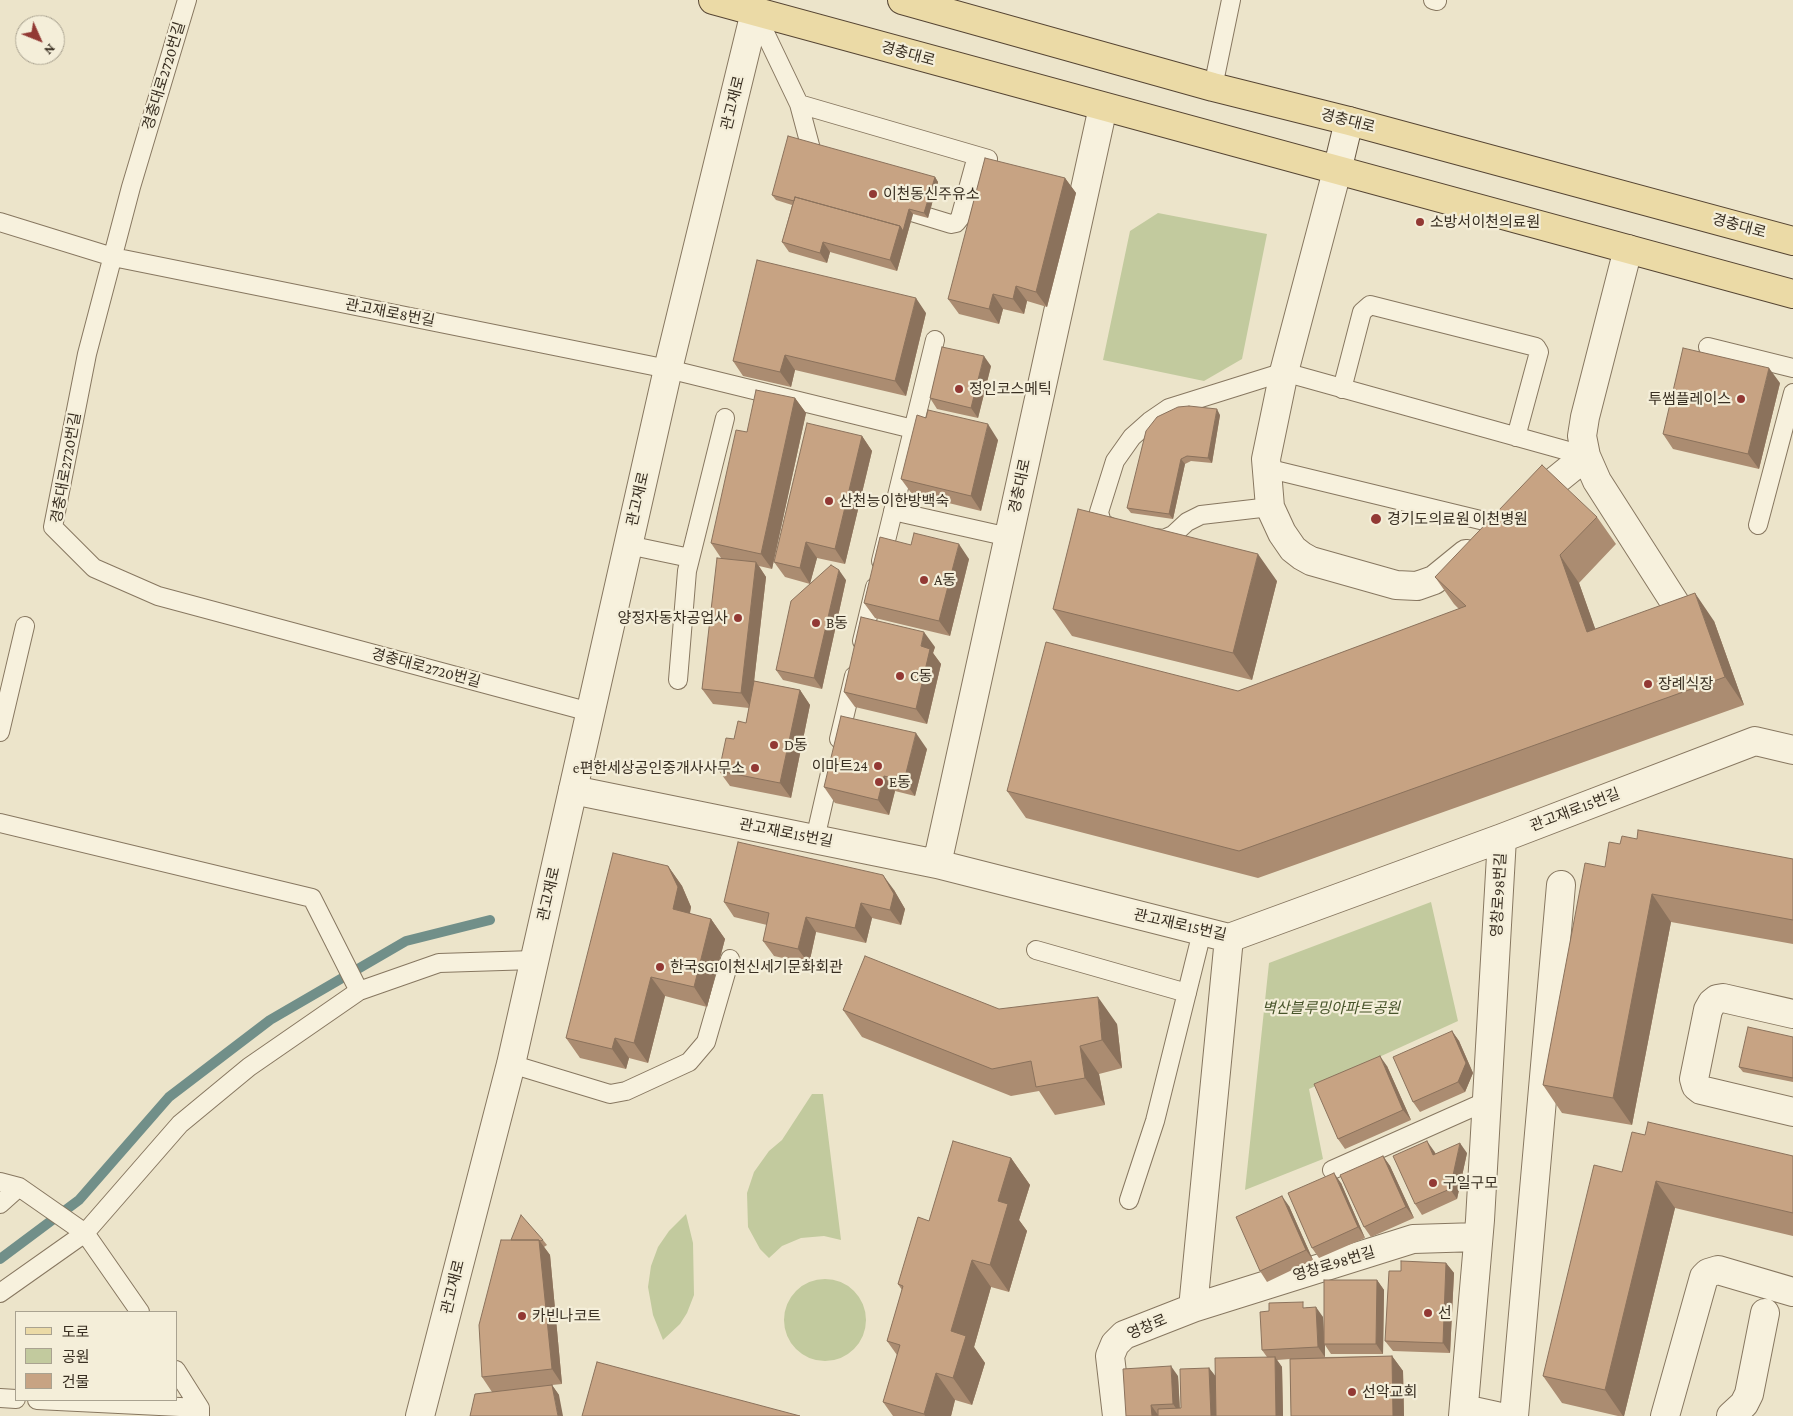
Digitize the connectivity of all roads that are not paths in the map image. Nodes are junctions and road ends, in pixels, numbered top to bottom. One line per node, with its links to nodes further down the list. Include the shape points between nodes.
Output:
1 (187, 0): 18 (lane, 경충대로2720번길)
2 (713, 0): 5 (main road, 경충대로)
3 (902, 0): 6 (main road, 경충대로)
4 (1231, 0): 6 (lane)
5 (757, 6): 7 (lane); 8 (main road, 경충대로); 23 (street, 관고재로)
6 (1213, 87): 9 (main road, 경충대로)
7 (799, 104): 10 (lane); 13 (lane)
8 (1103, 107): 12 (main road, 경충대로); 36 (street, 경충대로, via 1077,183)
9 (1350, 121): 12 (street); 16 (main road, 경충대로)
10 (977, 156): 11 (lane); 14 (lane, via 956,223)
11 (1004, 163)
12 (1337, 171): 17 (main road, 경충대로); 24 (street)
13 (822, 180)
14 (885, 204)
15 (0, 222): 18 (lane, 관고재로8번길)
16 (1793, 241)
17 (1628, 249): 19 (main road, 경충대로); 30 (street, via 1585,417 1582,436)
18 (113, 257): 23 (lane, 관고재로8번길); 42 (lane, 경충대로2720번길, via 87,354 53,527 94,568 158,596)
19 (1793, 294)
20 (935, 340): 28 (lane)
21 (1708, 347): 22 (lane)
22 (1793, 368)
23 (668, 369): 28 (lane); 37 (street, 관고재로)
24 (1284, 372): 25 (lane); 31 (street); 32 (lane, via 1169,408 1132,437 1115,461 1099,512 1102,524 1109,528 1164,539 1202,515)
25 (1342, 389): 29 (lane); 29 (lane, via 1362,312 1370,305 1536,347 1539,352)
26 (1793, 393): 35 (lane)
27 (725, 418): 38 (lane)
28 (913, 429): 33 (lane)
29 (1516, 437): 30 (lane)
30 (1586, 456): 34 (street); 39 (street, via 1597,482)
31 (1266, 468): 32 (street); 34 (lane)
32 (1270, 508): 34 (street, via 1282,533 1302,556 1396,585 1417,586 1434,580)
33 (894, 511): 36 (lane); 48 (lane)
34 (1501, 525)
35 (1758, 525)
36 (1009, 538): 49 (street, 경충대로)
37 (628, 545): 38 (lane); 42 (street, 관고재로)
38 (690, 558): 41 (lane, via 684,591)
39 (1684, 617)
40 (25, 626): 43 (lane)
41 (678, 680)
42 (590, 712): 45 (street, 관고재로)
43 (0, 732)
44 (1793, 750): 47 (street, 관고재로15번길, via 1756,741)
45 (573, 790): 48 (street, 관고재로15번길); 55 (street, 관고재로)
46 (0, 823): 56 (lane, via 312,898)
47 (1502, 838): 52 (street, 관고재로15번길); 60 (street, 영창로98번길)
48 (815, 839): 49 (street, 관고재로15번길)
49 (937, 864): 51 (street, 관고재로15번길)
50 (1561, 884): 83 (street)
51 (1202, 932): 52 (street, 관고재로15번길); 57 (lane)
52 (1228, 938): 71 (street)
53 (1036, 950): 57 (lane)
54 (730, 959): 59 (lane, via 706,1042 689,1062 626,1091 610,1094)
55 (534, 960): 56 (lane, via 440,963); 59 (street, 관고재로)
56 (357, 987): 67 (lane, via 249,1067 180,1124)
57 (1187, 993): 65 (lane, via 1156,1121)
58 (1793, 1014): 61 (street, via 1717,999 1708,1010 1694,1079 1701,1090)
59 (511, 1064): 80 (street, 관고재로)
60 (1487, 1101): 62 (lane); 68 (street, 영창로98번길)
61 (1793, 1112)
62 (1332, 1170)
63 (0, 1182): 64 (lane)
64 (19, 1187): 66 (lane); 67 (lane)
65 (1129, 1200)
66 (0, 1204)
67 (78, 1229): 70 (lane); 72 (lane)
68 (1478, 1237): 71 (street, 영창로98번길, via 1413,1239); 79 (street, 영창로98번길)
69 (1793, 1292): 84 (street, via 1718,1270 1708,1273 1704,1277)
70 (0, 1293)
71 (1193, 1308): 81 (street, 영창로, via 1124,1335 1115,1344 1110,1356)
72 (139, 1311)
73 (1765, 1313): 85 (street, via 1749,1394)
74 (178, 1374): 78 (lane)
75 (0, 1398): 76 (lane)
76 (15, 1399)
77 (52, 1401): 78 (lane)
78 (200, 1412)
79 (1463, 1413): 82 (street)
80 (420, 1416)
81 (1117, 1416)
82 (1496, 1416)
83 (1514, 1416)
84 (1665, 1416)
85 (1731, 1416)

